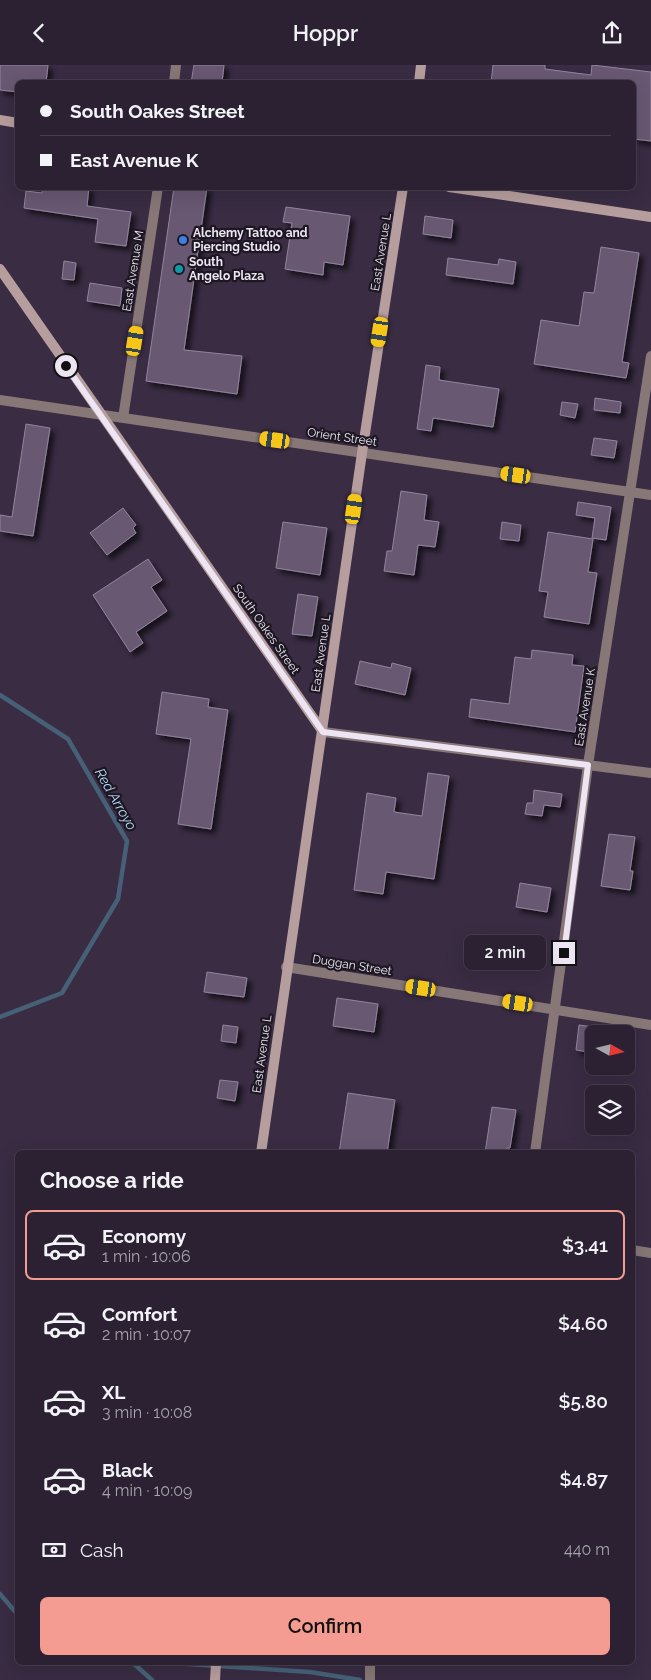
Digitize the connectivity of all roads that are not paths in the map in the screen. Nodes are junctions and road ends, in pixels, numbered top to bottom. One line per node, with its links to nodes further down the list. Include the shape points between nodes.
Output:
1 (176, 65): 3 (street)
2 (421, 65): 4 (main road)
3 (174, 80)
4 (419, 80)
5 (0, 120): 6 (main road)
6 (15, 122)
7 (158, 190): 15 (street, East Avenue M)
8 (403, 190): 16 (main road, East Avenue L)
9 (469, 190): 10 (main road)
10 (651, 217)
11 (0, 269): 14 (main road, South Oakes Street)
12 (651, 356): 17 (street, East Avenue K)
13 (0, 400): 14 (street, Orient Street)
14 (99, 415): 15 (street, Orient Street); 19 (main road, South Oakes Street)
15 (123, 418): 16 (street, Orient Street)
16 (362, 453): 17 (street, Orient Street); 19 (main road, East Avenue L)
17 (632, 492): 18 (street, Orient Street); 20 (street, East Avenue K)
18 (651, 495)
19 (323, 732): 20 (street); 22 (main road, East Avenue L)
20 (588, 765): 21 (street); 23 (street, East Avenue K)
21 (651, 773)
22 (286, 967): 23 (street, Duggan Street); 25 (main road, East Avenue L)
23 (556, 1009): 24 (street, Duggan Street); 26 (street, East Avenue K)
24 (651, 1025)
25 (261, 1150)
26 (535, 1150)
27 (635, 1250): 28 (street)
28 (651, 1253)
29 (216, 1665): 30 (main road)
30 (214, 1680)

